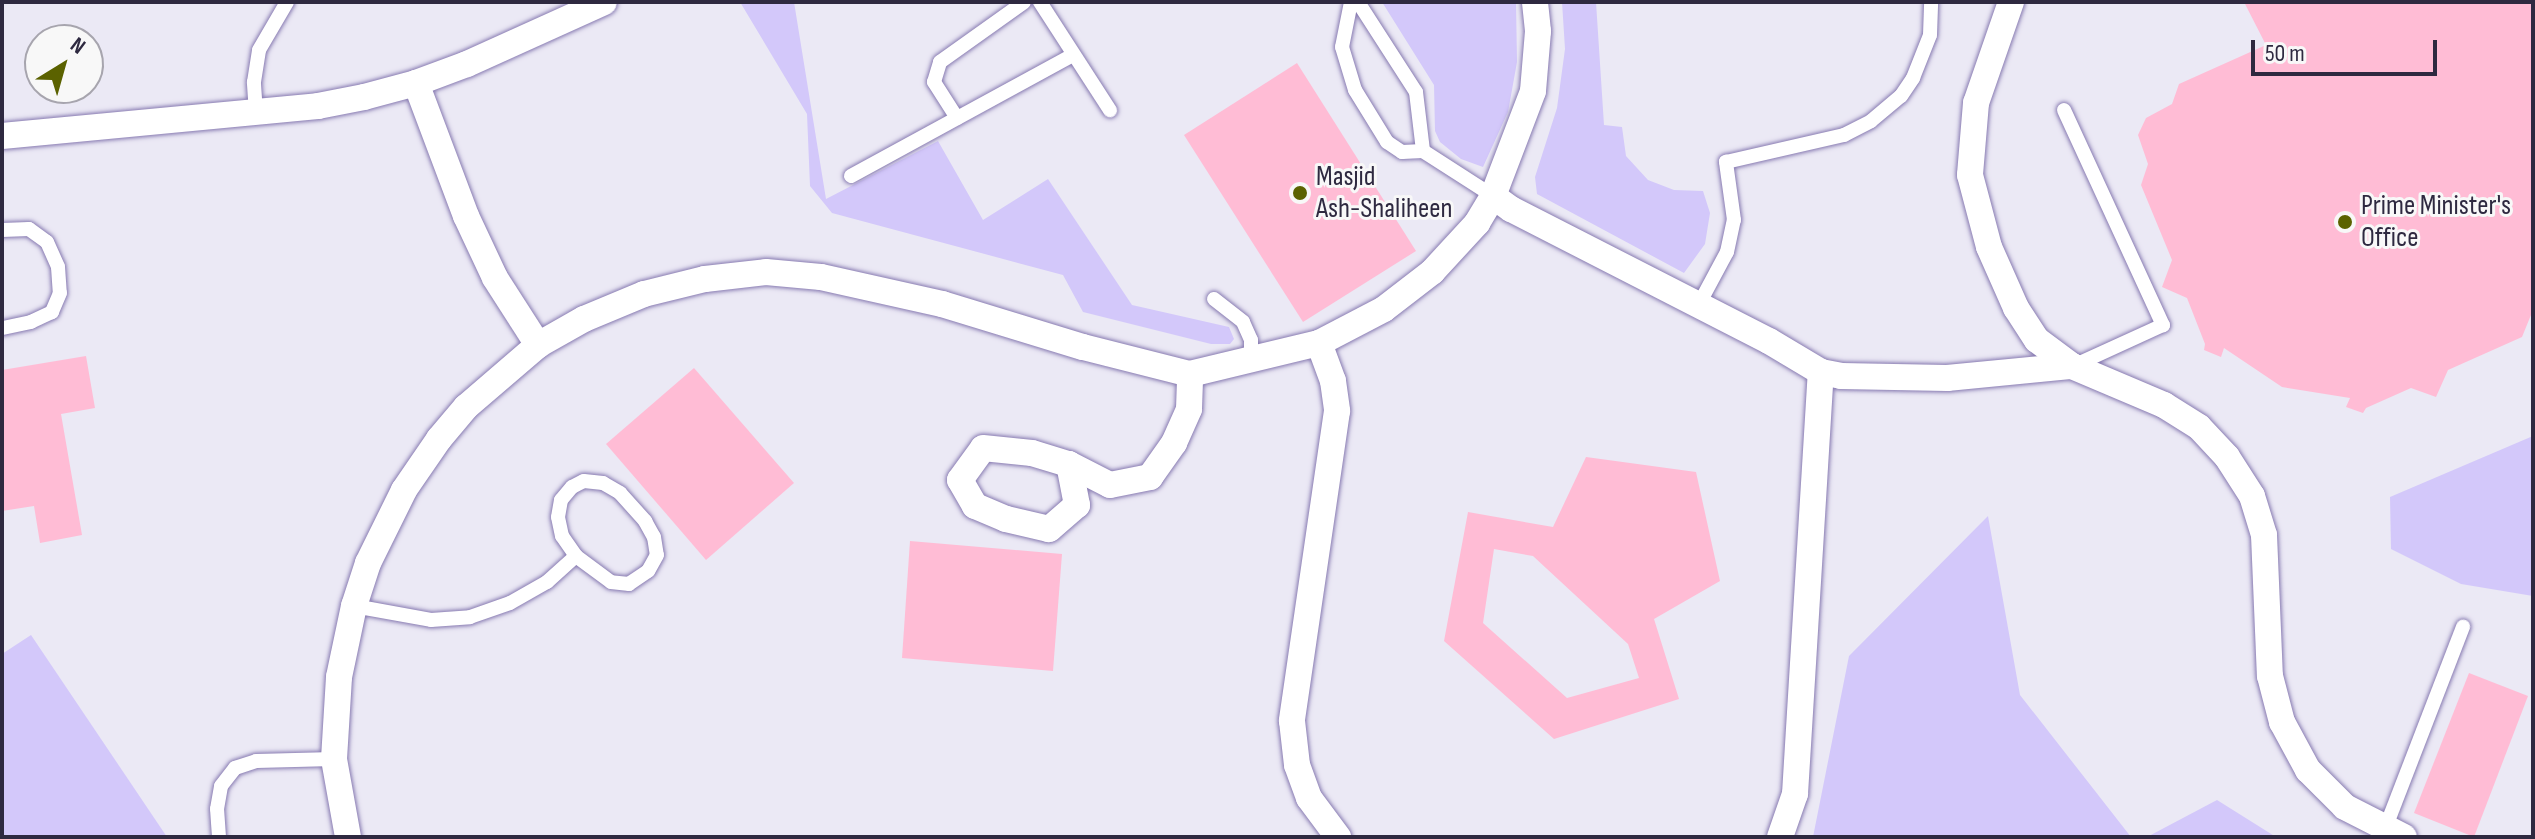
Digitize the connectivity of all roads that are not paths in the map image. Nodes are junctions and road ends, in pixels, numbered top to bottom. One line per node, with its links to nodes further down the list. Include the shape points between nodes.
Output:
1 (287, 2): 14 (lane, via 259,50)
2 (604, 2): 11 (street)
3 (1024, 2): 15 (lane, via 940,62 934,82)
4 (1040, 2): 10 (lane)
5 (1351, 2): 17 (lane, via 1342,47 1355,90 1387,142 1402,152)
6 (1358, 2): 17 (lane, via 1416,92)
7 (1535, 2): 19 (street, via 1533,91)
8 (1931, 2): 22 (lane, via 1930,35 1913,78 1871,121 1844,135 1726,162 1734,220 1727,252)
9 (2011, 2): 27 (street, via 1976,103 1970,175 1989,247 2016,308 2037,340)
10 (1073, 55): 12 (lane); 15 (lane)
11 (416, 83): 14 (street, via 318,106); 25 (street, via 466,216 517,316)
12 (1110, 110)
13 (2064, 110): 27 (lane, via 2163,325)
14 (256, 113): 16 (street)
15 (957, 118): 18 (lane)
16 (2, 136)
17 (1423, 151): 19 (lane)
18 (851, 176)
19 (1493, 196): 22 (street); 24 (street, via 1477,223 1432,272 1384,309)
20 (2, 230): 23 (lane, via 29,229 47,242 58,267 60,293 52,312)
21 (1214, 299): 26 (lane, via 1243,322)
22 (1698, 306): 28 (street)
23 (2, 328)
24 (1319, 343): 26 (street); 38 (street, via 1337,411 1292,721 1297,765 1309,798)
25 (538, 345): 29 (street, via 644,294 766,272 821,277 929,301); 32 (street, via 466,407 439,439 404,490 368,563)
26 (1251, 358): 29 (street)
27 (2072, 366): 28 (street, via 1947,378); 35 (street, via 2164,405 2199,427 2227,457 2252,496 2264,535 2270,676 2282,722 2308,770 2345,807)
28 (1821, 372): 39 (street, via 1795,794)
29 (1190, 374): 30 (street, via 1189,409 1150,477 1110,485)
30 (1069, 464)
31 (576, 556): 31 (lane, via 562,536 558,517 561,500 584,481 603,483 620,493 645,521 657,555 648,571 629,584 611,582); 32 (lane, via 547,582 470,617 431,620)
32 (354, 606): 34 (street, via 339,677)
33 (2463, 627): 35 (lane)
34 (334, 759): 36 (lane, via 256,761 235,768 221,786); 37 (street)
35 (2395, 833)
36 (219, 837)
37 (348, 837)
38 (1338, 837)
39 (1780, 837)

